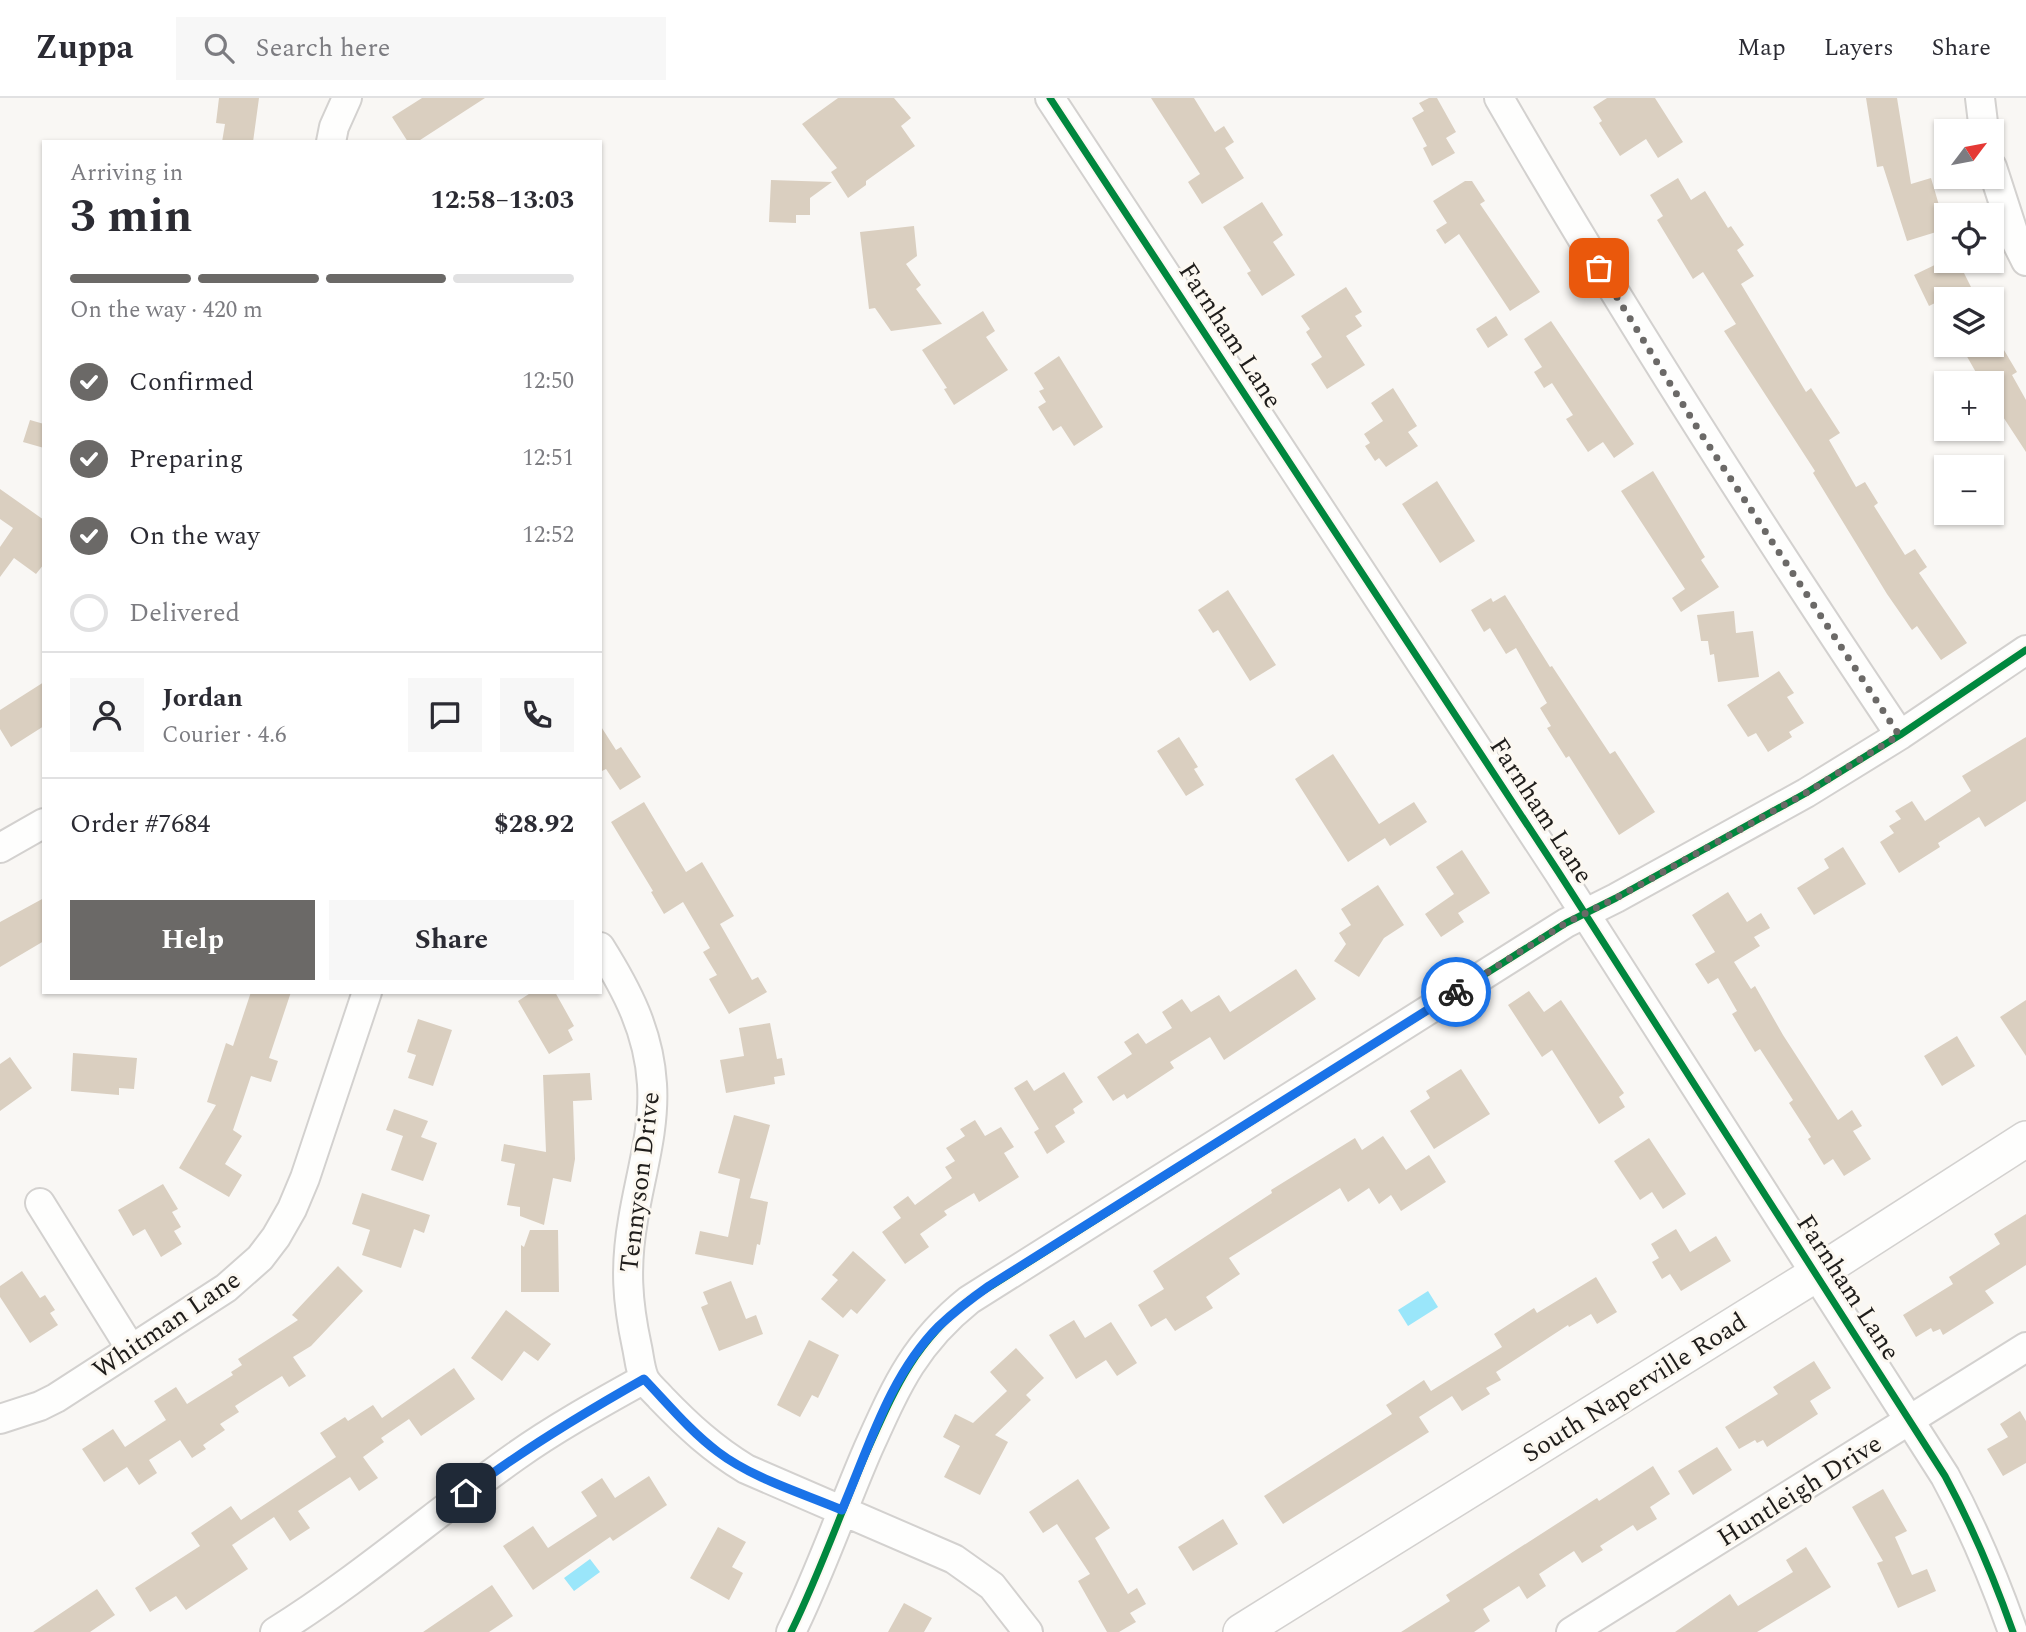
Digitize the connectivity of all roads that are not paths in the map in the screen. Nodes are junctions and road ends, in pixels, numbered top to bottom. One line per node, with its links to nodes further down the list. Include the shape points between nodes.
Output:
1 (347, 98): 6 (street)
2 (1050, 98): 13 (street, Farnham Lane)
3 (1499, 98): 10 (street, via 1698,429)
4 (1980, 98): 5 (street)
5 (1983, 119)
6 (331, 140)
7 (1999, 189): 8 (street)
8 (2026, 261)
9 (2026, 650): 10 (street)
10 (1899, 735): 13 (street, via 1806,793)
11 (42, 824): 12 (street)
12 (0, 848)
13 (1585, 914): 18 (street, Farnham Lane); 24 (street, via 969,1300 909,1364)
14 (602, 950): 21 (street, Tennyson Drive, via 631,998 648,1051 652,1085 650,1129 627,1271 629,1310)
15 (366, 994): 20 (street, Whitman Lane, via 305,1178 276,1237 238,1278)
16 (2026, 1139): 18 (main road, South Naperville Road)
17 (40, 1203): 20 (street)
18 (1815, 1274): 23 (street, Farnham Lane); 28 (main road, South Naperville Road)
19 (2026, 1347): 23 (street, Huntleigh Drive)
20 (131, 1349): 22 (street, Whitman Lane, via 56,1398)
21 (644, 1379): 24 (street, via 719,1453); 25 (street, via 519,1454)
22 (0, 1419)
23 (1909, 1420): 29 (street, Huntleigh Drive); 30 (street, Farnham Lane, via 1965,1513)
24 (842, 1510): 26 (street); 27 (street, via 929,1546 976,1572)
25 (275, 1632)
26 (791, 1632)
27 (1028, 1632)
28 (1241, 1632)
29 (1571, 1632)
30 (2013, 1632)

